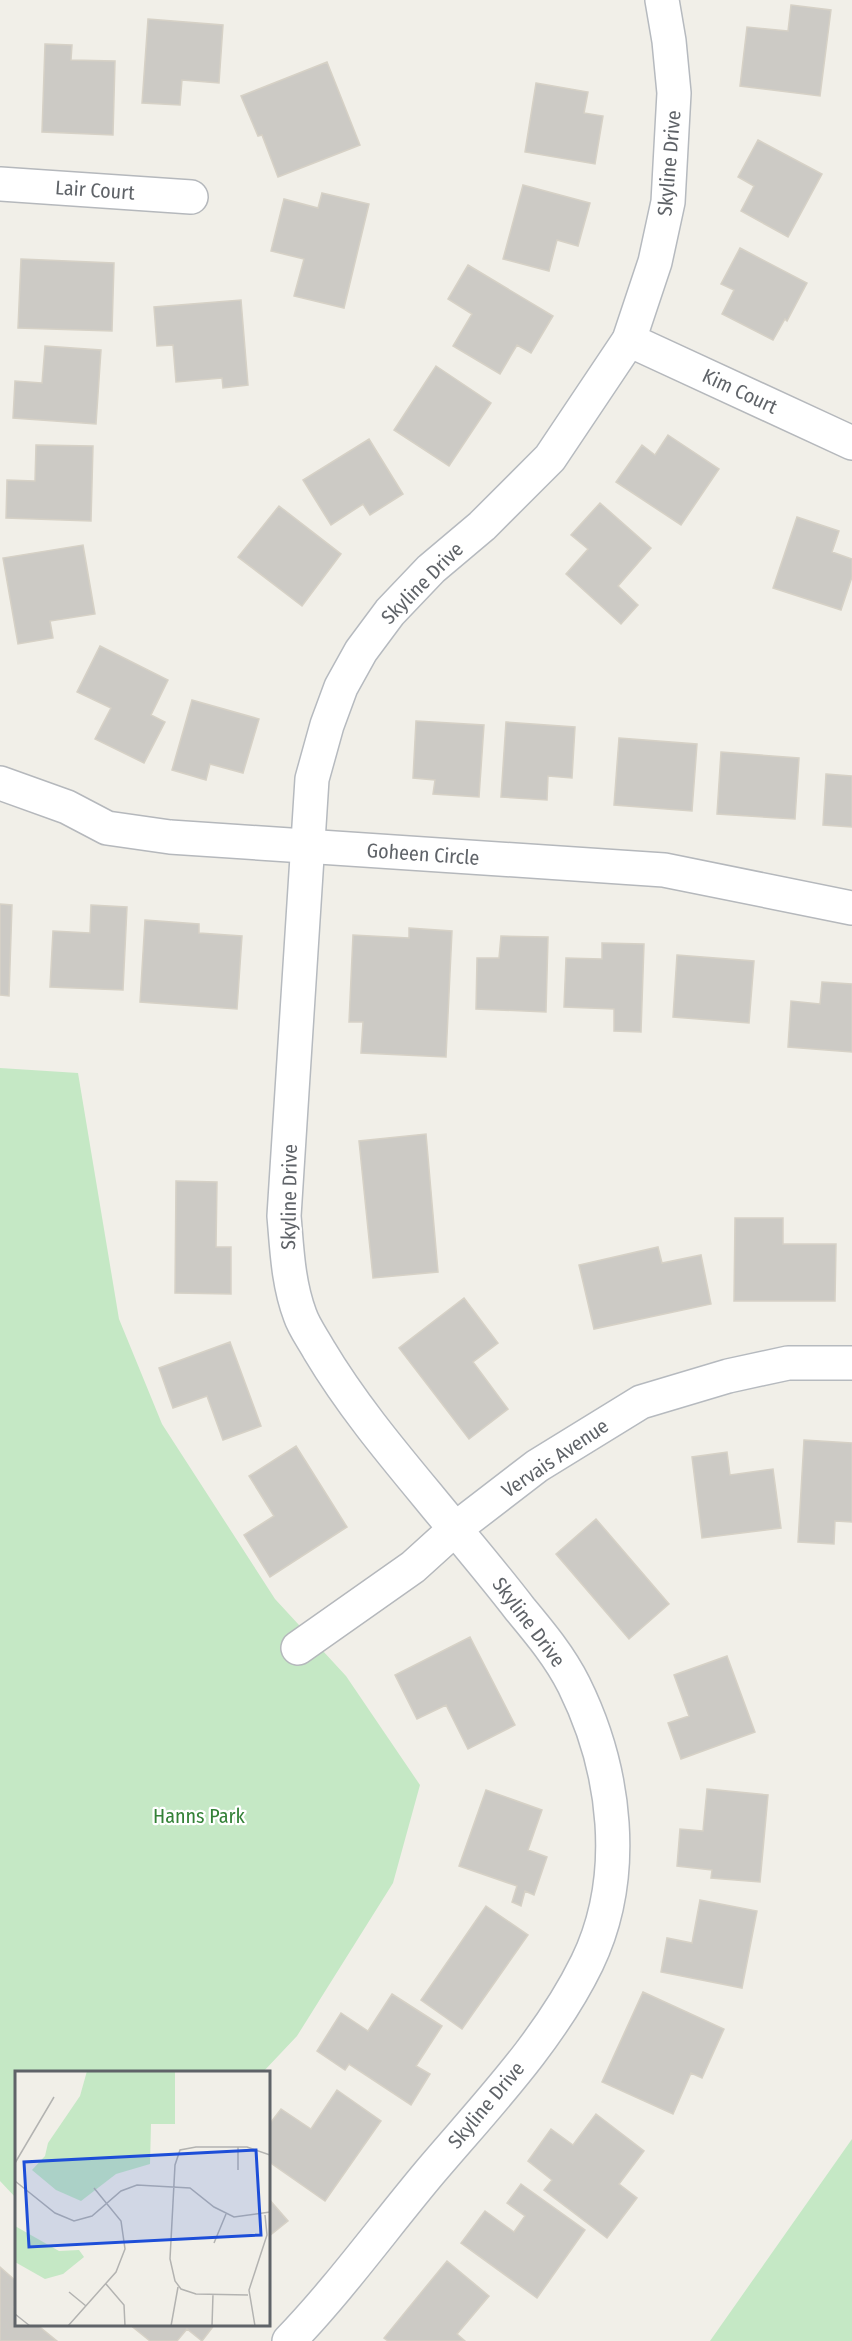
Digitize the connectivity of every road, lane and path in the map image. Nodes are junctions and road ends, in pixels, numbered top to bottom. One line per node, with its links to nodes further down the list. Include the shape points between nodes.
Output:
1 (662, 0): 4 (street, Skyline Drive, via 674,93 668,202 655,262)
2 (0, 184): 3 (street, Lair Court)
3 (190, 197)
4 (629, 340): 5 (street, Kim Court); 7 (street, Skyline Drive, via 550,458 482,526 431,569 390,612 361,651 341,687 312,779)
5 (852, 443)
6 (0, 783): 7 (street, Goheen Circle, via 67,807 107,828 170,837)
7 (307, 847): 8 (street, Goheen Circle, via 664,870); 10 (street, Skyline Drive, via 284,1216 288,1269 300,1317 340,1385)
8 (852, 908)
9 (852, 1363): 10 (street, Vervais Avenue, via 788,1363 641,1402 537,1466)
10 (455, 1529): 11 (street, Vervais Avenue, via 413,1567); 12 (street, Skyline Drive, via 549,1645 573,1683 594,1731 612,1821 612,1868 602,1923 588,1961 569,1995 524,2061)
11 (298, 1648)
12 (288, 2341)

